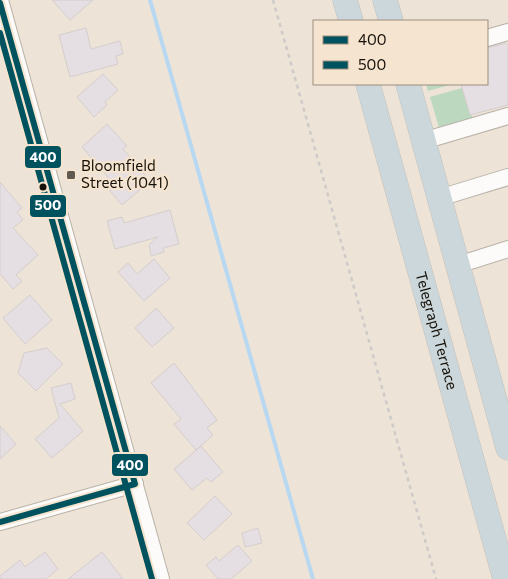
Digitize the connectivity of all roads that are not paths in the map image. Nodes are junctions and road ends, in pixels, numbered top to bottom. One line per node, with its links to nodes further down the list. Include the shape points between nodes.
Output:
1 (345, 0): 4 (highway)
2 (385, 0): 5 (highway)
3 (0, 2): 19 (street)
4 (351, 20)
5 (391, 20)
6 (508, 32): 7 (street)
7 (488, 38)
8 (368, 85): 15 (highway, Telegraph Terrace)
9 (408, 85): 11 (highway)
10 (508, 116): 11 (street)
11 (423, 140): 13 (highway)
12 (508, 176): 13 (street)
13 (439, 198): 16 (highway)
14 (508, 249): 16 (street)
15 (415, 254): 16 (highway); 22 (highway, Telegraph Terrace)
16 (455, 254): 17 (highway)
17 (503, 411): 18 (highway)
18 (508, 448)
19 (135, 484): 20 (street); 21 (street)
20 (0, 522)
21 (162, 579)
22 (505, 579)

